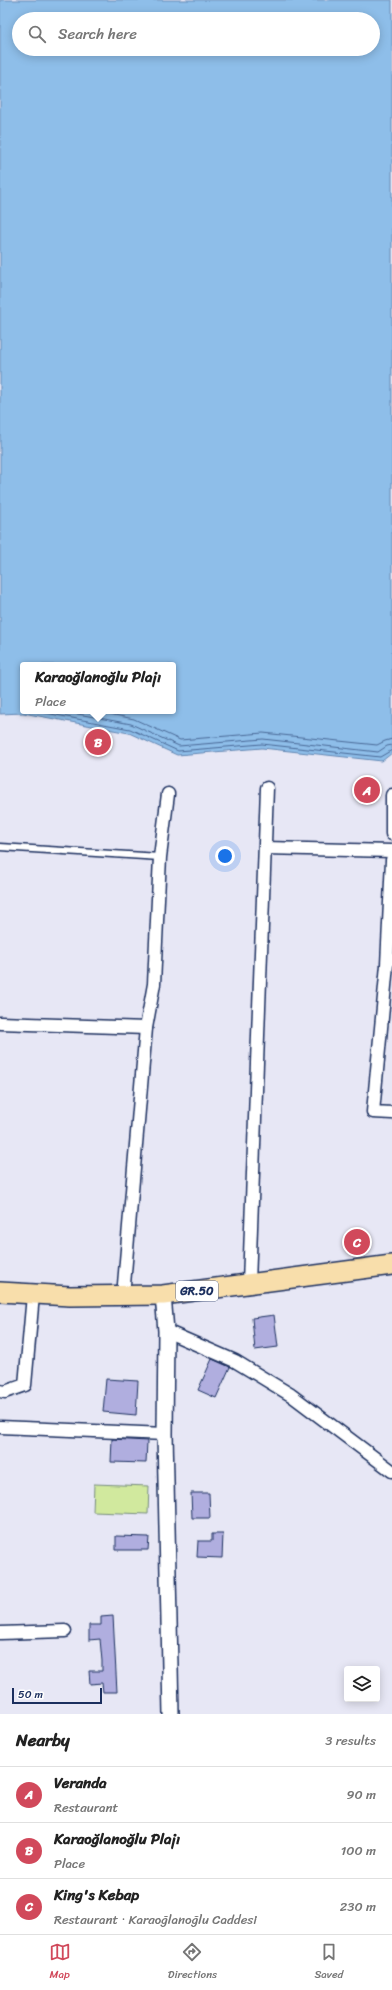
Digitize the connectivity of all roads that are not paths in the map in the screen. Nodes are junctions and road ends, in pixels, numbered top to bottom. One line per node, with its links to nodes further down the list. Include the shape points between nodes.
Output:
1 (267, 788): 6 (street)
2 (168, 794): 8 (street)
3 (392, 795): 4 (street)
4 (392, 834)
5 (0, 847): 8 (lane)
6 (265, 848): 7 (street); 14 (street)
7 (392, 852)
8 (160, 857): 11 (street, via 154,984)
9 (392, 860): 12 (street, via 387,965 373,1112)
10 (0, 1023): 11 (street)
11 (146, 1028): 18 (street)
12 (392, 1113)
13 (392, 1265): 14 (main road, GR.50)
14 (249, 1283): 17 (main road, GR.50)
15 (0, 1292): 16 (main road, GR.50)
16 (33, 1295): 18 (main road, GR.50); 20 (street, via 26,1385 5,1392)
17 (163, 1295): 18 (main road, GR.50); 19 (street)
18 (123, 1296)
19 (166, 1331): 22 (street); 23 (street, via 235,1361 291,1395)
20 (0, 1391)
21 (0, 1427): 22 (street)
22 (165, 1434): 26 (street)
23 (392, 1471)
24 (65, 1631): 25 (street)
25 (0, 1633)
26 (171, 1714)

